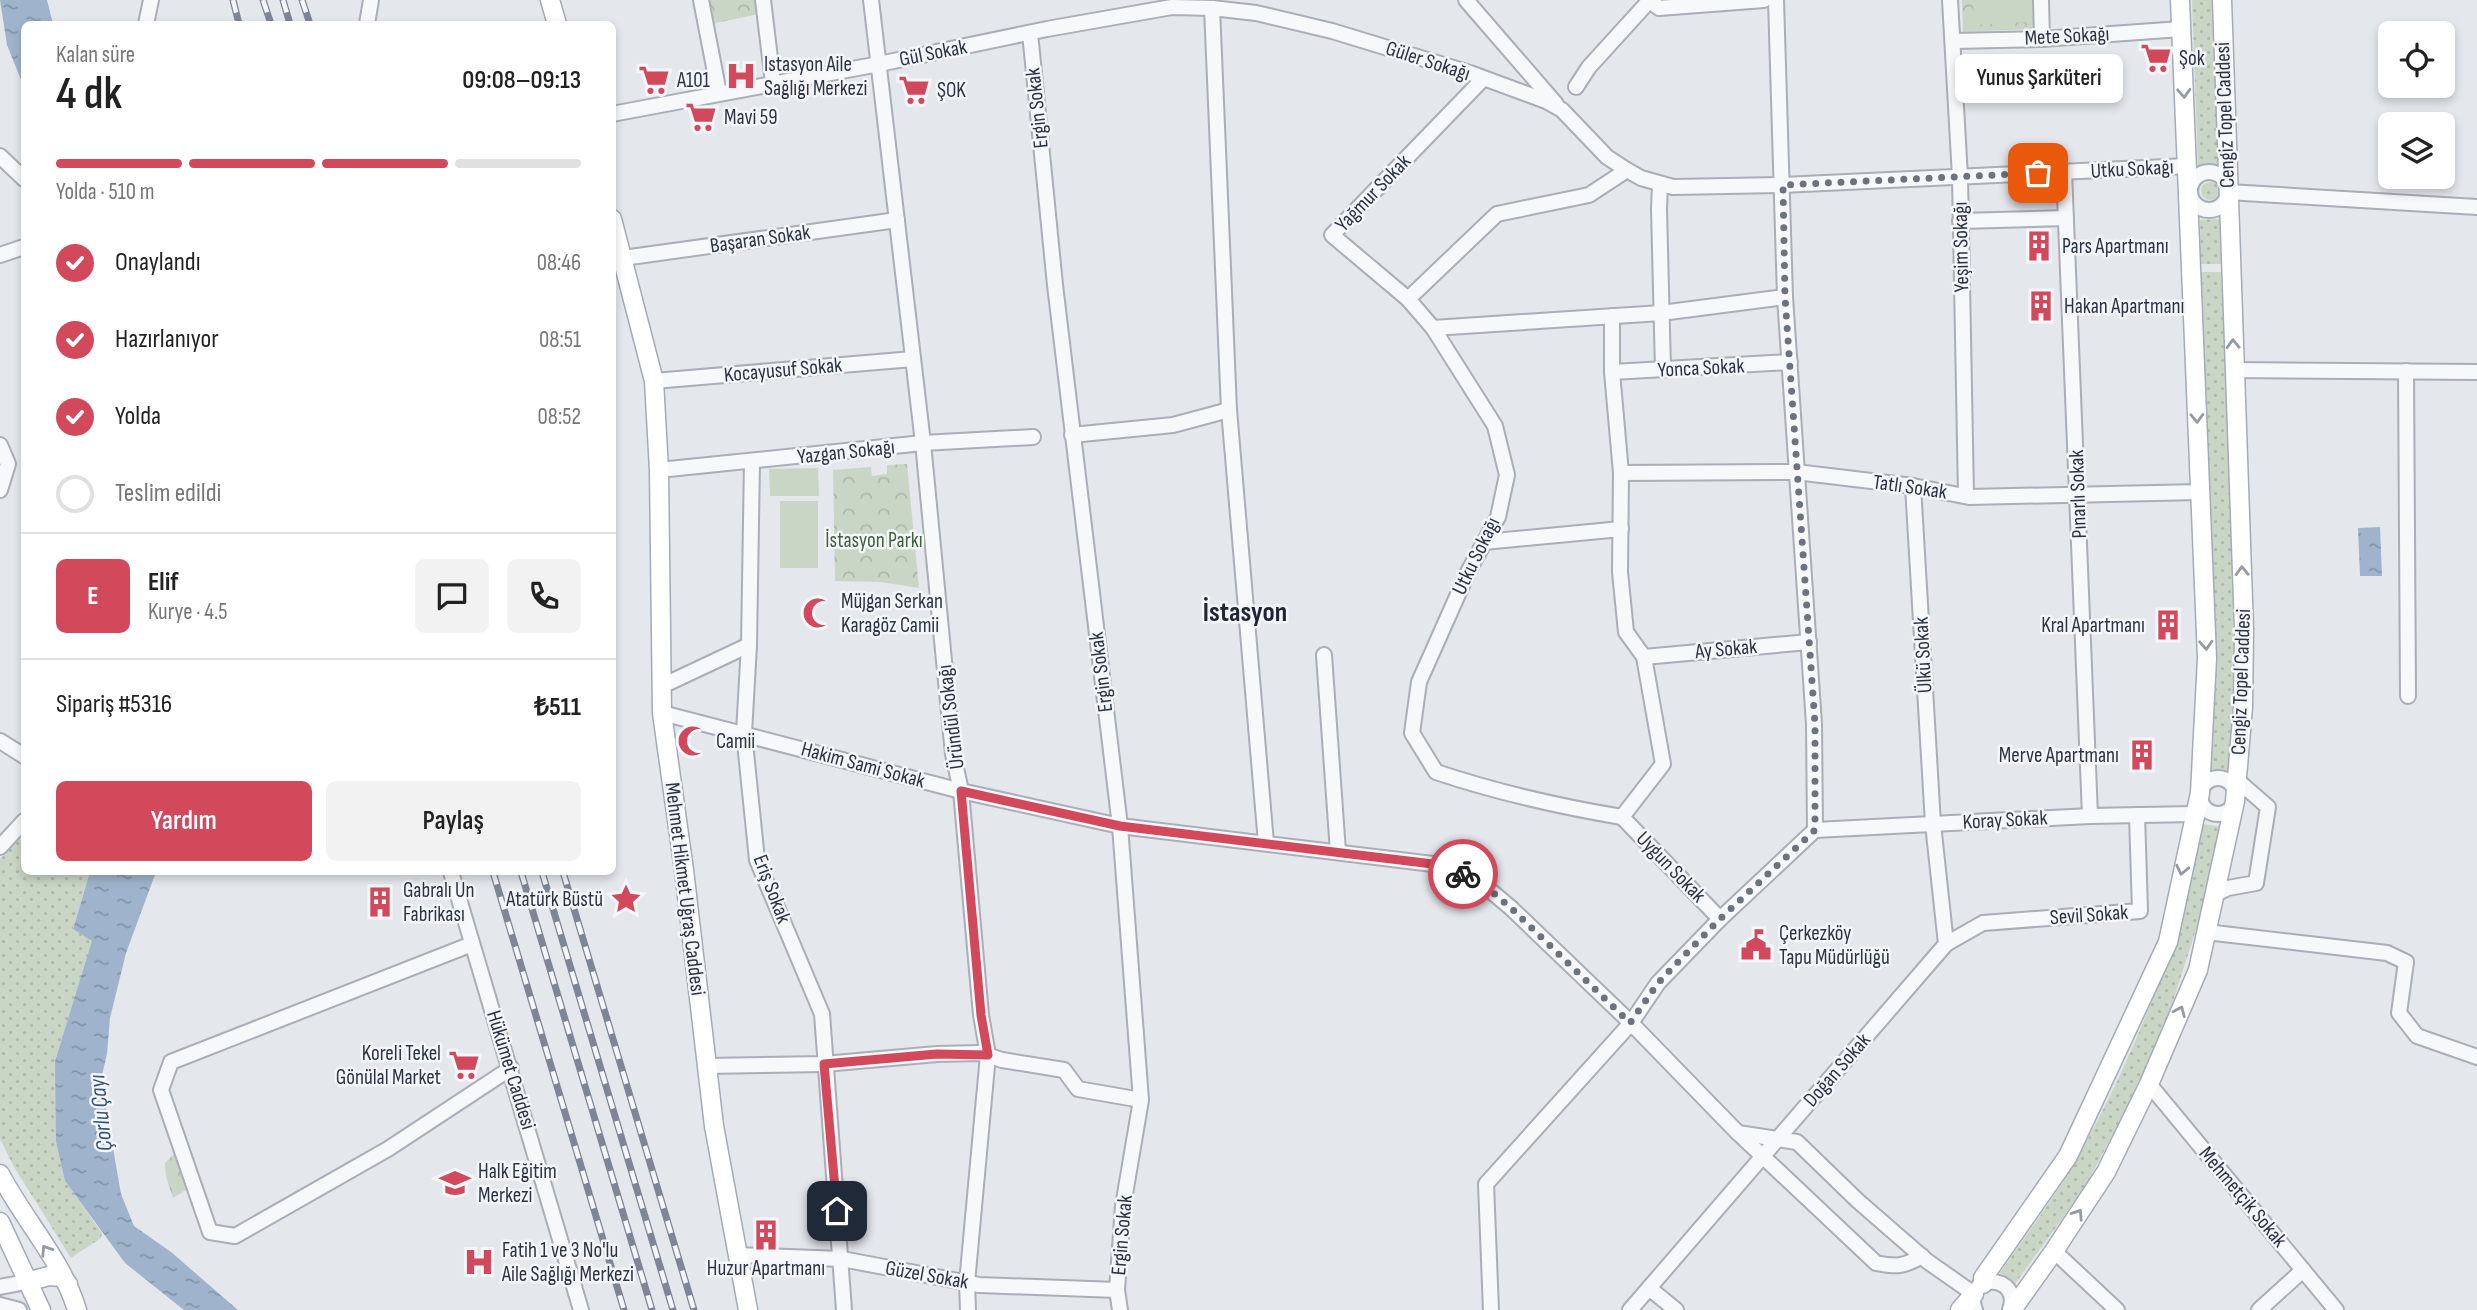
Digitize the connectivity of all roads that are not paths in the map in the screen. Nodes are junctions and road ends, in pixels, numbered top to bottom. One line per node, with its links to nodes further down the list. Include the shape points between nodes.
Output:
1 (151, 0): 16 (street)
2 (371, 0): 17 (street)
3 (550, 0): 18 (main road)
4 (701, 0): 28 (street)
5 (763, 0): 26 (street)
6 (871, 0): 24 (street, Üründül Sokağı)
7 (1465, 0): 29 (street)
8 (1650, 0): 9 (street, via 1659,8); 27 (street)
9 (1764, 0)
10 (1776, 0): 38 (street)
11 (1950, 0): 23 (street, Yeşim Sokağı)
12 (2041, 0): 22 (street)
13 (2180, 0): 20 (main road, Cengiz Topel Caddesi)
14 (2222, 0): 39 (main road, Cengiz Topel Caddesi)
15 (1212, 8): 19 (street, Güler Sokağı, via 1172,7); 25 (street, Güler Sokağı, via 1332,31); 62 (street)
16 (147, 21)
17 (368, 21)
18 (556, 21)
19 (1047, 29): 21 (street, Gül Sokak)
20 (2181, 30): 22 (street, Mete Sokağı); 32 (main road, Cengiz Topel Caddesi, one-way to 32)
21 (1030, 33): 24 (street, Gül Sokak); 63 (street, Ergin Sokak)
22 (2042, 38): 23 (street, Mete Sokağı)
23 (1953, 41): 36 (street, Yeşim Sokağı)
24 (879, 64): 26 (street, Gül Sokak); 43 (street, Üründül Sokağı)
25 (1483, 79): 29 (street, Güler Sokağı); 50 (street, Yağmur Sokak, via 1332,235)
26 (773, 83): 28 (street, Gül Sokak)
27 (1576, 87)
28 (719, 93): 30 (street, Gül Sokak)
29 (1562, 110): 33 (street, Güler Sokağı, via 1607,157)
30 (616, 113)
31 (0, 156): 35 (street)
32 (2188, 166): 34 (street, Utku Sokağı); 40 (main road, Cengiz Topel Caddesi)
33 (1627, 170): 37 (street, Güler Sokağı); 50 (street, via 1589,195 1497,214)
34 (2064, 172): 36 (street, Utku Sokağı); 42 (street, Pınarlı Sokak)
35 (21, 176)
36 (1960, 177): 38 (street, Utku Sokağı); 44 (street, Yeşim Sokağı)
37 (1660, 184): 38 (street, Güler Sokağı); 51 (street)
38 (1783, 185): 49 (street)
39 (2228, 192): 40 (street, via 2223,203 2207,210 2196,205); 40 (street, via 2219,175 2207,172 2191,182); 41 (street); 57 (main road, Cengiz Topel Caddesi, one-way to 39)
40 (2190, 194): 75 (main road, Cengiz Topel Caddesi, one-way to 75)
41 (2477, 207)
42 (2066, 218): 44 (street); 77 (street, Pınarlı Sokak)
43 (897, 220): 48 (street, Başaran Sokak); 54 (street, Üründül Sokağı)
44 (1960, 221): 76 (street, Yeşim Sokağı)
45 (616, 233): 48 (main road, Mehmet Hikmet Uğraş Caddesi)
46 (21, 248): 47 (street)
47 (0, 255)
48 (623, 258): 61 (main road, Mehmet Hikmet Uğraş Caddesi)
49 (1785, 297): 51 (street); 55 (street)
50 (1408, 299): 53 (street, Utku Sokağı)
51 (1661, 313): 52 (street); 56 (street)
52 (1612, 316): 53 (street); 59 (street)
53 (1433, 327): 79 (street, Utku Sokağı, via 1495,426 1507,475 1498,517)
54 (913, 359): 61 (street, Kocayusuf Sokak); 65 (street, Üründül Sokağı)
55 (1790, 362): 56 (street, Yonca Sokak); 72 (street)
56 (1663, 370): 59 (street, Yonca Sokak)
57 (2234, 370): 58 (street); 90 (main road, Cengiz Topel Caddesi, one-way to 57, via 2244,629)
58 (2406, 371): 60 (street); 85 (street)
59 (1612, 372): 71 (street)
60 (2477, 372)
61 (654, 381): 70 (main road, Mehmet Hikmet Uğraş Caddesi)
62 (1229, 410): 63 (street, via 1174,425); 102 (street)
63 (1072, 435): 100 (street, Ergin Sokak)
64 (1033, 437): 65 (street, Yazgan Sokağı)
65 (923, 443): 68 (street, Yazgan Sokağı); 91 (street, Üründül Sokağı, via 953,754)
66 (0, 445): 69 (street)
67 (21, 461): 69 (street)
68 (752, 461): 70 (street, Yazgan Sokağı); 81 (street, Eriş Sokak)
69 (8, 464): 74 (street)
70 (659, 470): 84 (main road, Mehmet Hikmet Uğraş Caddesi)
71 (1621, 472): 72 (street, Tatlı Sokak); 78 (street)
72 (1796, 472): 73 (street, Tatlı Sokak); 80 (street)
73 (1913, 486): 76 (street, Tatlı Sokak); 99 (street, Ülkü Sokak)
74 (0, 490)
75 (2200, 492): 77 (street, Tatlı Sokak); 92 (main road, Cengiz Topel Caddesi, one-way to 92, via 2207,658)
76 (1966, 495): 77 (street, Tatlı Sokak)
77 (2078, 496): 96 (street, Pınarlı Sokak)
78 (1621, 529): 79 (street); 83 (street, via 1626,632)
79 (1484, 542): 97 (street, Utku Sokağı, via 1419,682 1412,733 1436,772 1553,806)
80 (1809, 642): 83 (street, Ay Sokak); 101 (street)
81 (749, 645): 84 (street); 87 (street, Eriş Sokak)
82 (1324, 655): 104 (street)
83 (1644, 657): 97 (street, via 1664,764)
84 (662, 686): 86 (main road, Mehmet Hikmet Uğraş Caddesi)
85 (2408, 696)
86 (662, 713): 87 (street, Hakim Sami Sokak); 115 (main road, Mehmet Hikmet Uğraş Caddesi)
87 (744, 733): 91 (street, Hakim Sami Sokak); 114 (street, Eriş Sokak, via 757,860 822,1014)
88 (0, 741): 89 (street)
89 (21, 754)
90 (2238, 781): 93 (main road, Cengiz Topel Caddesi); 106 (street, via 2268,807 2256,883)
91 (961, 791): 100 (street, Hakim Sami Sokak); 112 (street, Üründül Sokağı)
92 (2200, 793): 93 (street, via 2206,810 2217,814 2228,811); 93 (street, via 2206,783 2222,779 2234,790); 94 (main road, Cengiz Topel Caddesi)
93 (2235, 801): 106 (main road, Cengiz Topel Caddesi)
94 (2194, 814): 95 (street, Koray Sokak); 135 (main road, Cengiz Topel Caddesi, one-way to 135, via 2168,942 2068,1156 1983,1278)
95 (2137, 815): 96 (street, Koray Sokak); 110 (street, Sevil Sokak, via 2140,911 1983,923)
96 (2090, 816): 99 (street, Koray Sokak)
97 (1622, 817): 107 (street, Uygun Sokak)
98 (21, 824): 103 (street)
99 (1933, 824): 101 (street, Koray Sokak); 110 (street)
100 (1120, 826): 102 (street, Hakim Sami Sokak); 118 (street, Ergin Sokak)
101 (1815, 830): 107 (street)
102 (1266, 843): 104 (street, Hakim Sami Sokak)
103 (0, 847)
104 (1338, 852): 111 (street, Hakim Sami Sokak, via 1441,865 1479,881)
105 (452, 875): 109 (street, Hükümet Caddesi)
106 (2214, 895): 108 (main road, Cengiz Topel Caddesi)
107 (1720, 919): 111 (street, via 1658,983)
108 (2206, 932): 113 (street, via 2386,953 2406,962 2399,1013 2417,1036); 117 (main road, Cengiz Topel Caddesi, one-way to 108, via 2198,970)
109 (472, 944): 116 (street, Hükümet Caddesi); 116 (street, via 171,1062 161,1090 209,1232 235,1236 388,1149)
110 (1946, 944): 120 (street, Doğan Sokak)
111 (1630, 1023): 119 (street, Hakim Sami Sokak); 146 (street, via 1486,1184)
112 (988, 1055): 114 (street, via 937,1054); 118 (street, via 1064,1070 1078,1089); 130 (street, Üründül Sokağı)
113 (2477, 1057)
114 (824, 1064): 115 (street); 127 (street, Eriş Sokak)
115 (707, 1066): 125 (main road, Mehmet Hikmet Uğraş Caddesi)
116 (511, 1068): 141 (street, Hükümet Caddesi)
117 (2149, 1084): 124 (main road, Cengiz Topel Caddesi, one-way to 117, via 2106,1172); 128 (street, Mehmetçik Sokak)
118 (1141, 1100): 134 (street, Ergin Sokak, via 1123,1206)
119 (1738, 1133): 120 (street); 121 (street, Hakim Sami Sokak)
120 (1778, 1139): 121 (street, Doğan Sokak); 126 (street, via 1797,1142)
121 (1763, 1156): 126 (street, Hakim Sami Sokak, via 1875,1263 1906,1265); 133 (street, Doğan Sokak)
122 (0, 1174): 131 (main road, one-way to 122)
123 (0, 1222): 129 (main road)
124 (2054, 1251): 150 (main road, Cengiz Topel Caddesi); 151 (street)
125 (737, 1255): 127 (street, Güzel Sokak); 142 (main road, Mehmet Hikmet Uğraş Caddesi)
126 (1922, 1256): 135 (street)
127 (842, 1259): 130 (street, Güzel Sokak); 143 (street, Eriş Sokak)
128 (2303, 1270): 152 (street); 153 (street, Mehmetçik Sokak)
129 (26, 1282): 131 (main road, via 49,1276 61,1277); 132 (street); 138 (main road)
130 (967, 1283): 134 (street, Güzel Sokak); 144 (street, Üründül Sokağı)
131 (69, 1285): 139 (main road, via 72,1294); 140 (main road)
132 (0, 1287)
133 (1648, 1288): 147 (street, Doğan Sokak); 148 (street)
134 (1117, 1290): 145 (street, Ergin Sokak)
135 (1977, 1296): 149 (main road, Cengiz Topel Caddesi); 150 (street, via 1995,1281 2007,1287)
136 (0, 1305): 137 (street)
137 (19, 1310)
138 (41, 1310)
139 (67, 1310)
140 (77, 1310)
141 (581, 1310)
142 (748, 1310)
143 (844, 1310)
144 (968, 1310)
145 (1120, 1310)
146 (1491, 1310)
147 (1630, 1310)
148 (1676, 1310)
149 (1960, 1310)
150 (2011, 1310)
151 (2117, 1310)
152 (2259, 1310)
153 (2336, 1310)

